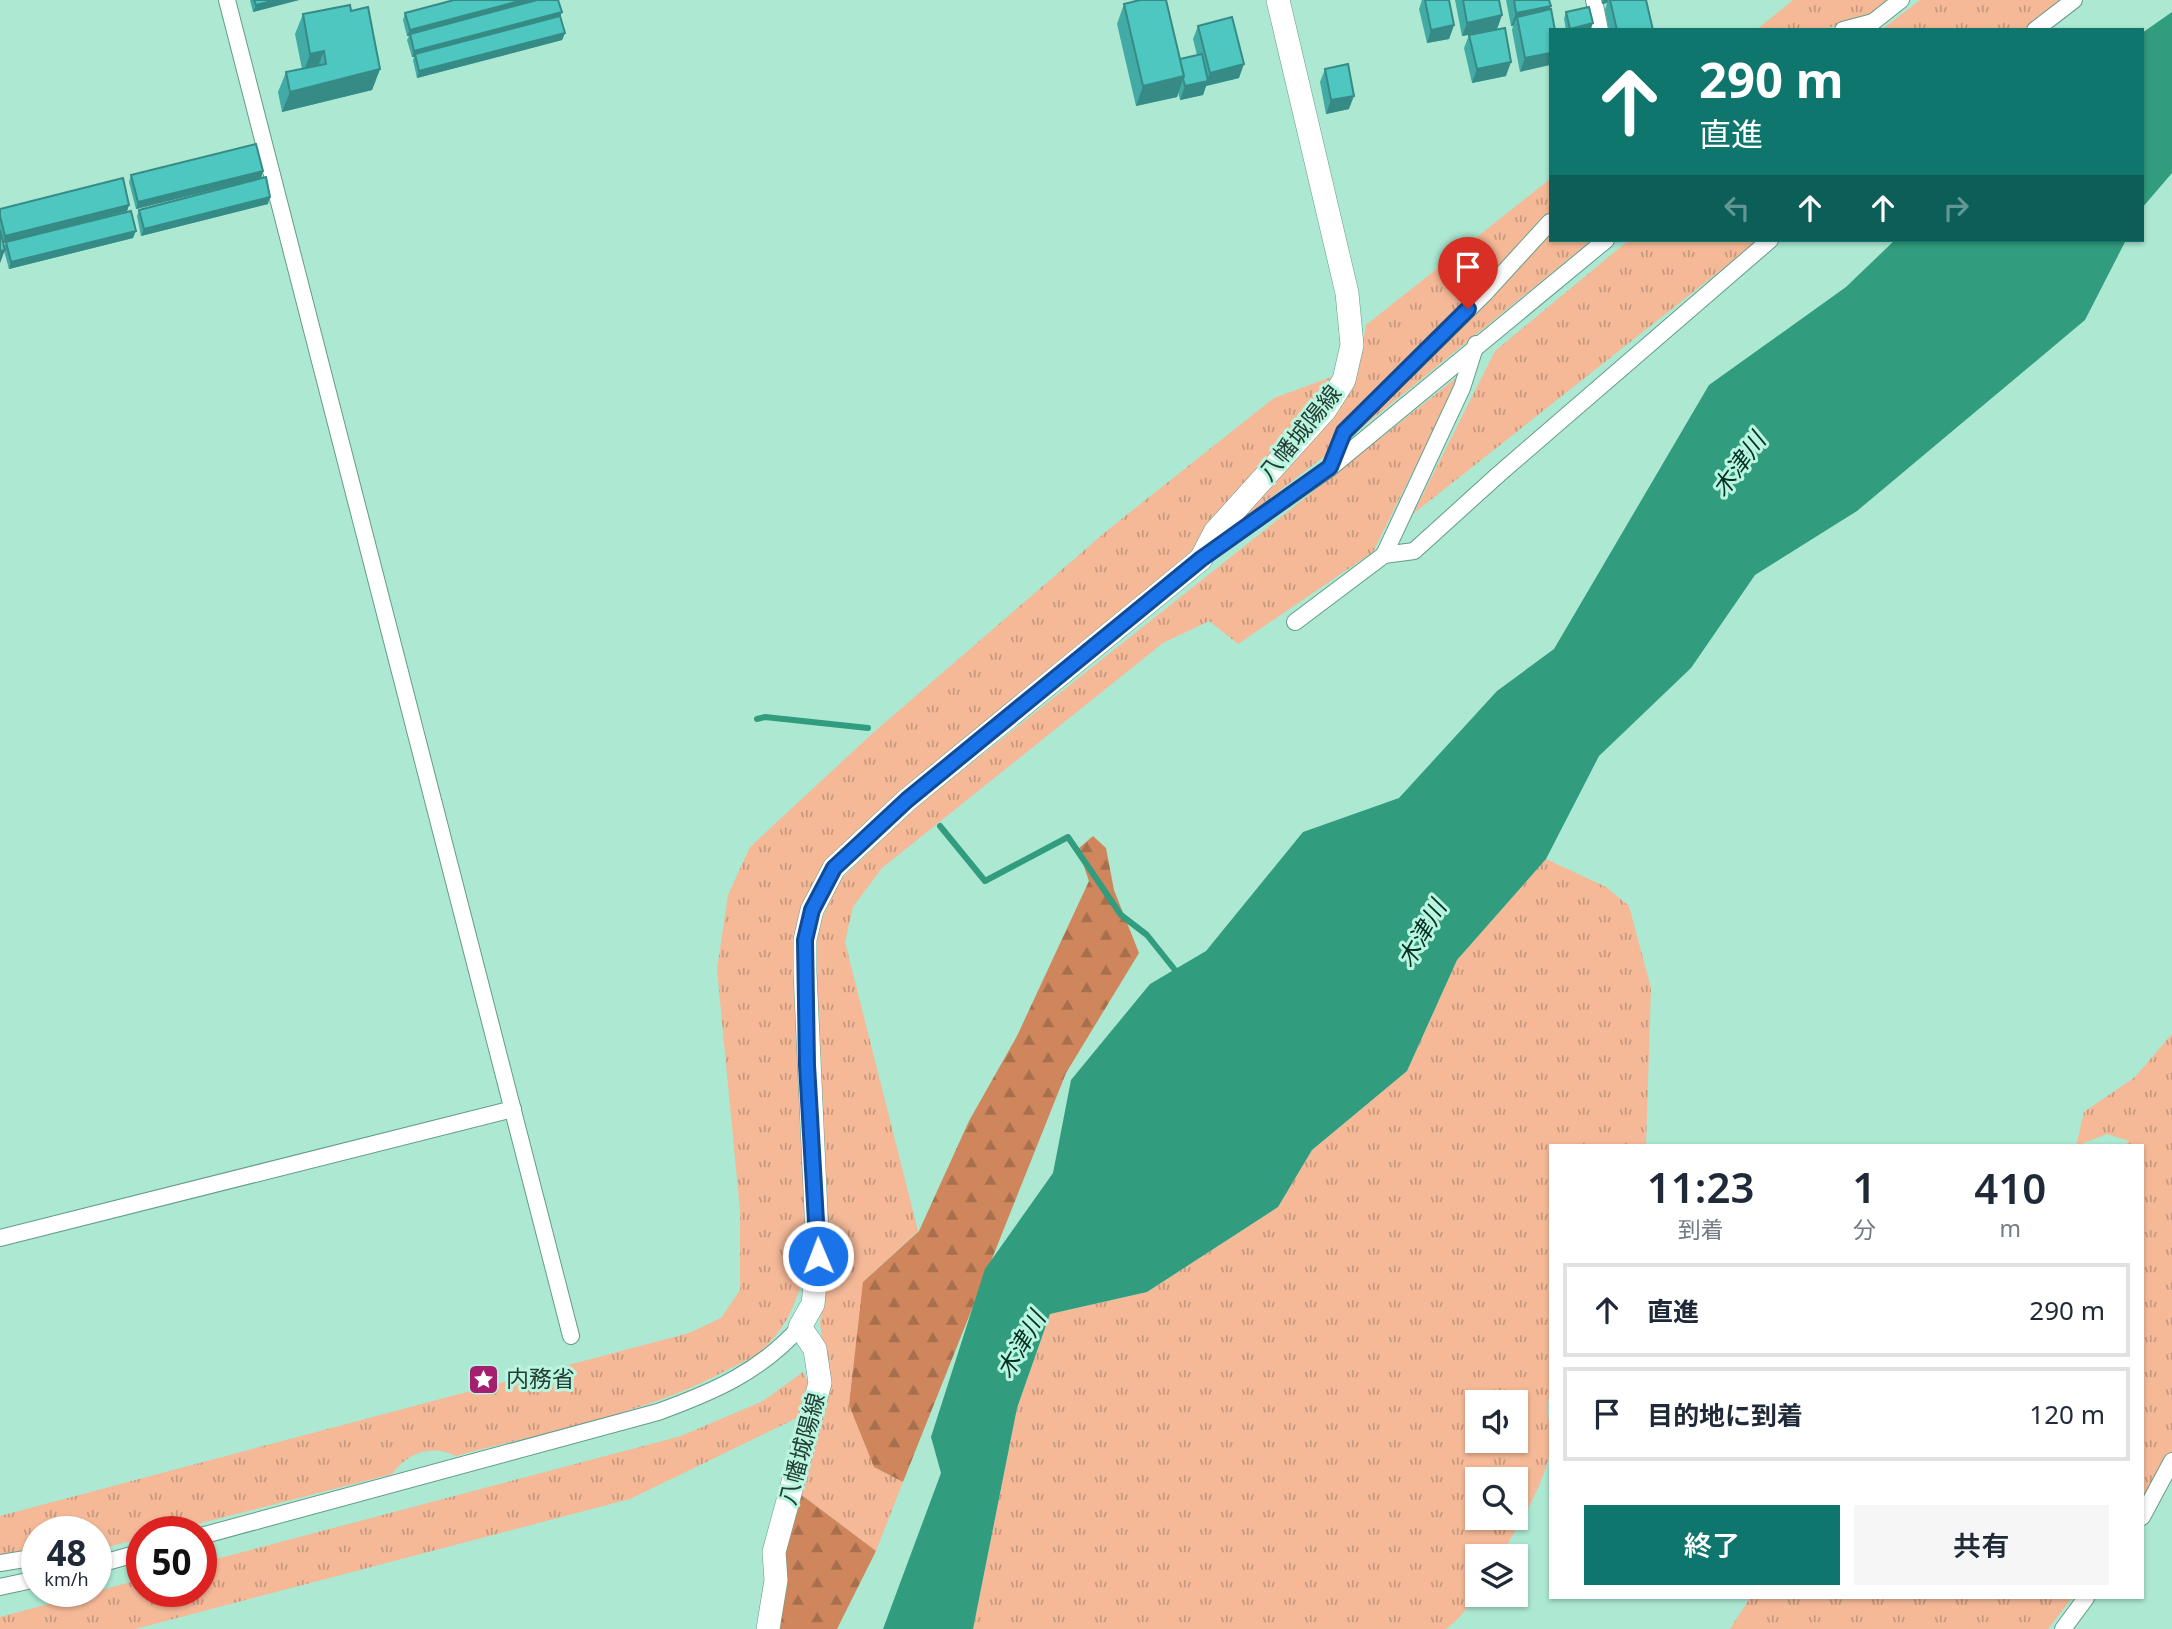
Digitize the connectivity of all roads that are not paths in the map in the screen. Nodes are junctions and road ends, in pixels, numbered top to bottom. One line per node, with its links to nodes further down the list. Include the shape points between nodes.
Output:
1 (227, 0): 17 (street)
2 (1278, 0): 15 (main road, 八幡城陽線, via 1348,293 1352,345 1344,380 1325,410 1215,532)
3 (1594, 0): 7 (street)
4 (1902, 0): 6 (street)
5 (2074, 0): 8 (street)
6 (1868, 26)
7 (1600, 28)
8 (2038, 28)
9 (1549, 223): 13 (street, via 1344,432)
10 (1604, 242): 12 (street)
11 (1768, 242): 14 (street, via 1414,551)
12 (1476, 344): 13 (street); 14 (street, via 1462,388)
13 (1330, 467): 15 (street)
14 (1384, 555): 16 (street)
15 (1201, 559): 19 (main road, 八幡城陽線, via 907,800 834,868 812,910 805,940 805,986 818,1256 813,1304)
16 (1295, 622)
17 (513, 1109): 18 (street); 20 (street)
18 (0, 1238)
19 (800, 1327): 23 (street, via 754,1369 716,1390 658,1412); 29 (main road, 八幡城陽線, via 815,1349 820,1383 774,1552 776,1580)
20 (571, 1336)
21 (2172, 1461): 22 (street)
22 (2144, 1513)
23 (217, 1532)
24 (21, 1560): 25 (street)
25 (0, 1563)
26 (21, 1582): 27 (street)
27 (0, 1587)
28 (2085, 1599): 30 (street)
29 (768, 1629)
30 (2063, 1629)

